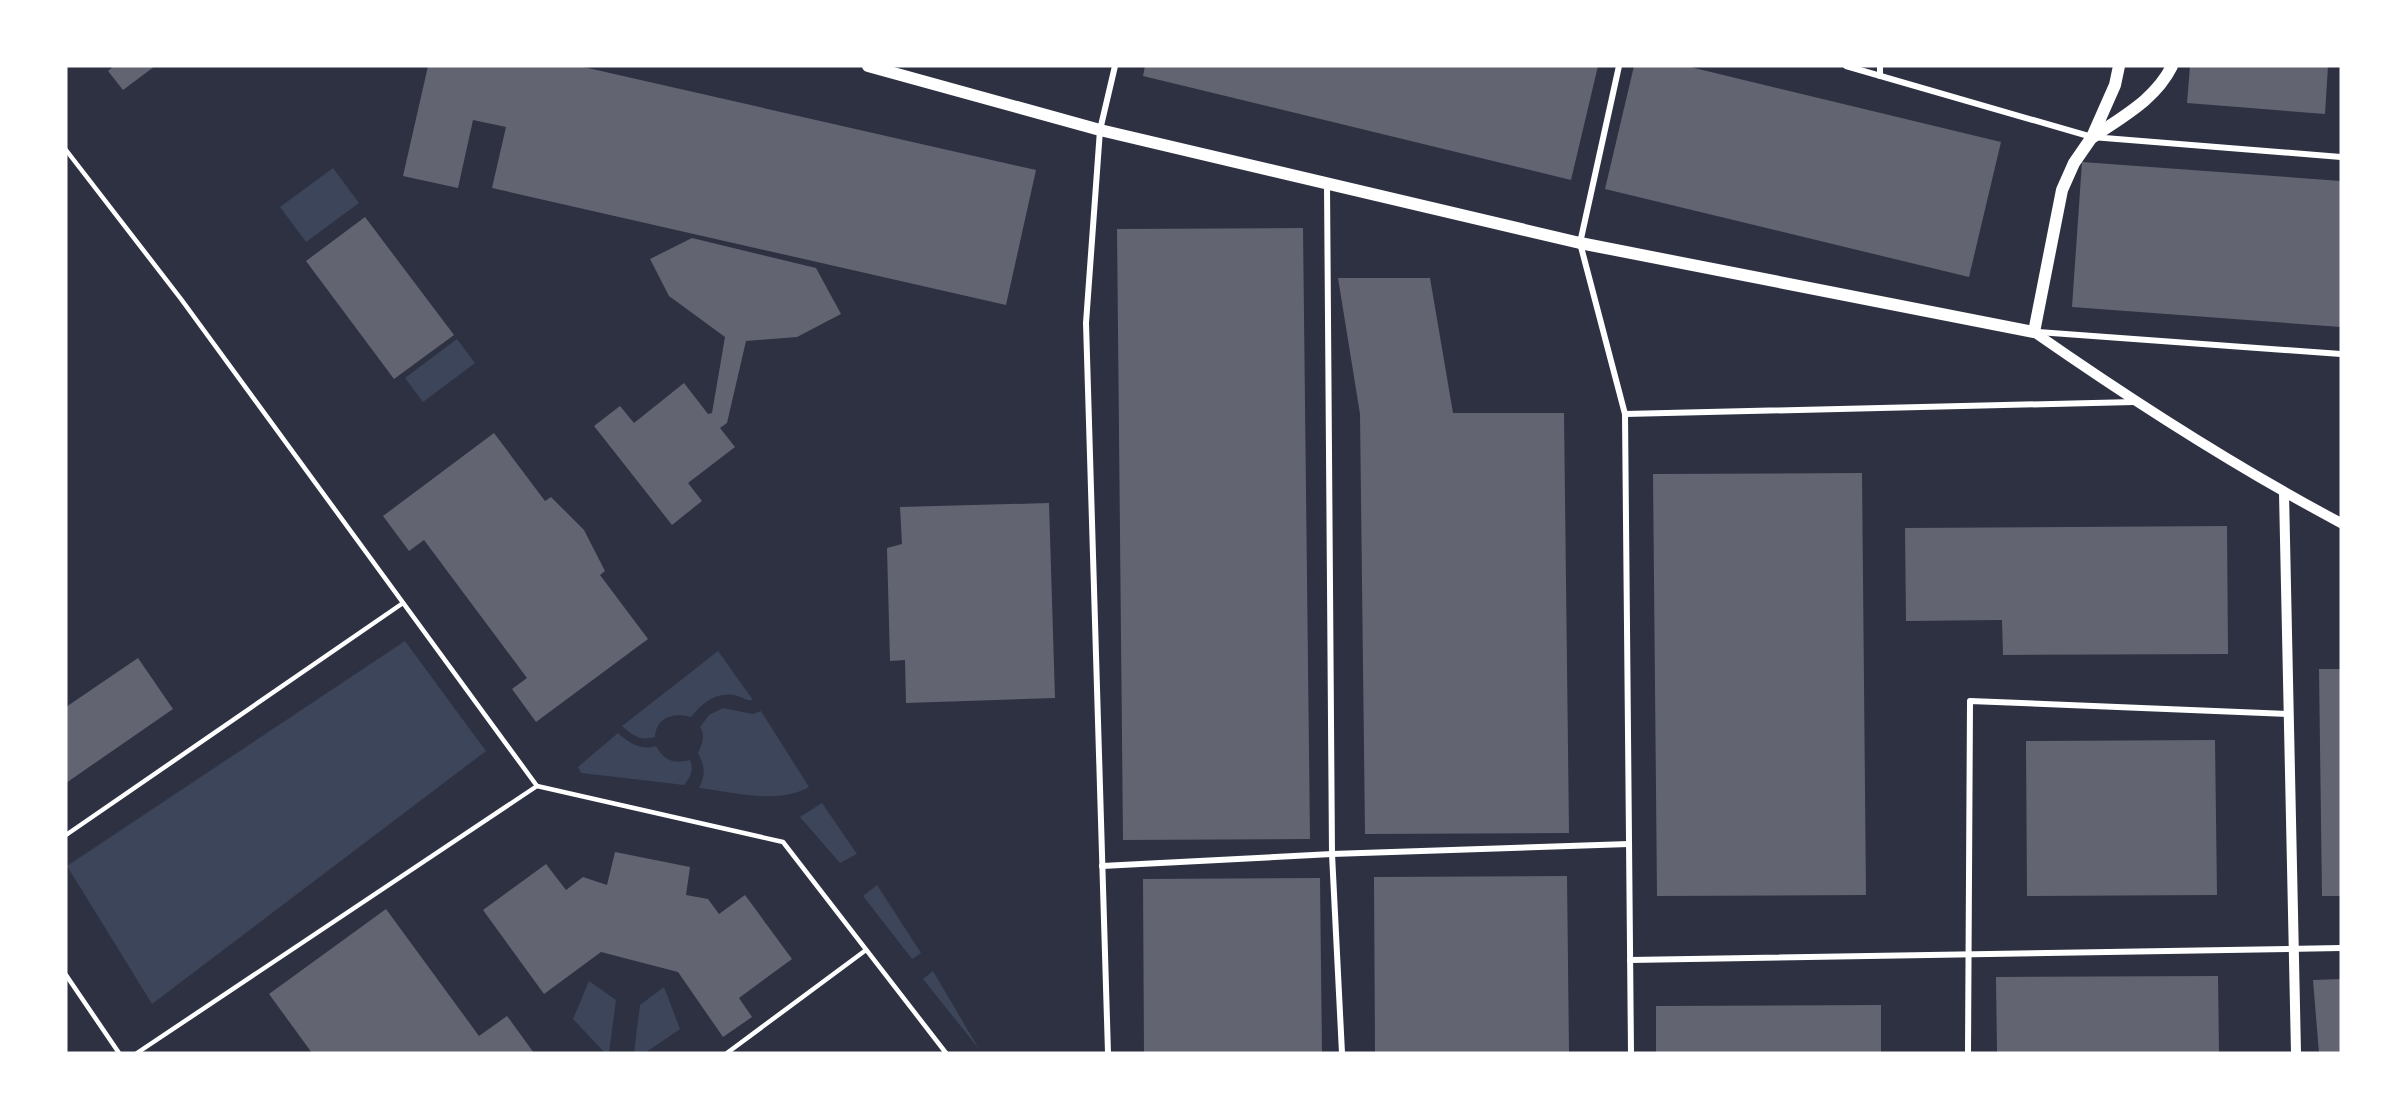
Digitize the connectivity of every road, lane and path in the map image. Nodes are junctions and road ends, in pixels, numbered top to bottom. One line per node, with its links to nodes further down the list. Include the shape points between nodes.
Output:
1 (868, 66): 9 (main road)
2 (1114, 66): 9 (street)
3 (1619, 66): 14 (street)
4 (1846, 66): 8 (street)
5 (1880, 66): 8 (street)
6 (2119, 66): 10 (main road, via 2115,85)
7 (2172, 66): 10 (main road, via 2145,102)
8 (1880, 76): 10 (street)
9 (1100, 130): 13 (main road); 27 (street, via 1086,323)
10 (2092, 137): 12 (street); 15 (main road, via 2062,190)
11 (66, 150): 21 (lane, via 181,299)
12 (2341, 157)
13 (1327, 185): 14 (main road); 26 (street)
14 (1580, 243): 15 (main road); 18 (street)
15 (2034, 332): 16 (street); 17 (street)
16 (2341, 354)
17 (2134, 402): 18 (street); 19 (street)
18 (1625, 414): 25 (street)
19 (2284, 493): 20 (street); 22 (street)
20 (2341, 523)
21 (403, 603): 23 (lane); 24 (lane)
22 (2289, 714): 28 (street); 31 (street, via 1970,701)
23 (537, 786): 30 (lane, via 783,842); 35 (lane)
24 (66, 835)
25 (1629, 844): 26 (street); 32 (street)
26 (1332, 854): 27 (street); 39 (street)
27 (1102, 866): 38 (street)
28 (2294, 948): 29 (street); 31 (street); 42 (street)
29 (2341, 948)
30 (866, 950): 36 (lane); 37 (lane)
31 (1970, 954): 32 (street); 41 (street)
32 (1630, 960): 40 (street)
33 (66, 975): 34 (lane)
34 (119, 1053)
35 (137, 1053)
36 (727, 1053)
37 (946, 1053)
38 (1108, 1053)
39 (1342, 1053)
40 (1631, 1053)
41 (1968, 1053)
42 (2296, 1053)

